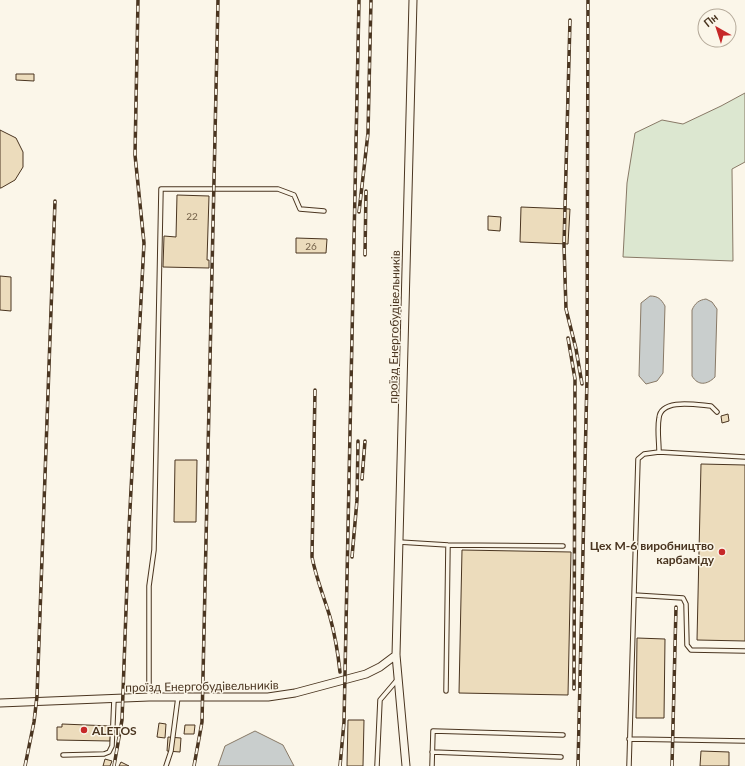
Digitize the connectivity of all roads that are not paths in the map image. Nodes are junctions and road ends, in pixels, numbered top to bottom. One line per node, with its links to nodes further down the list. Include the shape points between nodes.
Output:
1 (413, 0): 6 (street, проїзд Енергобудівельників)
2 (324, 211): 14 (lane, via 300,209 294,194 278,189 161,189 154,550 149,586)
3 (717, 412): 4 (lane, via 711,406 671,404 663,409 659,417)
4 (659, 452): 5 (lane); 9 (lane, via 644,454 638,459)
5 (745, 457)
6 (399, 542): 7 (lane); 11 (street, проїзд Енергобудівельників)
7 (448, 545): 8 (lane); 13 (lane)
8 (562, 546)
9 (634, 595): 10 (lane, via 683,598 686,604 687,645 691,650); 19 (lane)
10 (745, 651)
11 (396, 655): 12 (street, проїзд Енергобудівельників); 15 (street, проїзд Енергобудівельників, via 380,668 366,674 295,694 268,697)
12 (397, 680): 25 (lane, via 380,700); 26 (street, проїзд Енергобудівельників)
13 (446, 691)
14 (149, 697): 15 (street, проїзд Енергобудівельників); 16 (street, проїзд Енергобудівельників)
15 (178, 697): 24 (lane, via 171,751)
16 (114, 699): 17 (street, проїзд Енергобудівельників); 22 (lane, via 112,746 109,752)
17 (0, 703)
18 (563, 735): 21 (lane, via 433,731)
19 (629, 739): 20 (lane); 28 (lane)
20 (745, 741)
21 (432, 752): 23 (lane); 27 (lane)
22 (63, 755)
23 (561, 757)
24 (166, 766)
25 (377, 766)
26 (406, 766)
27 (432, 766)
28 (629, 766)

